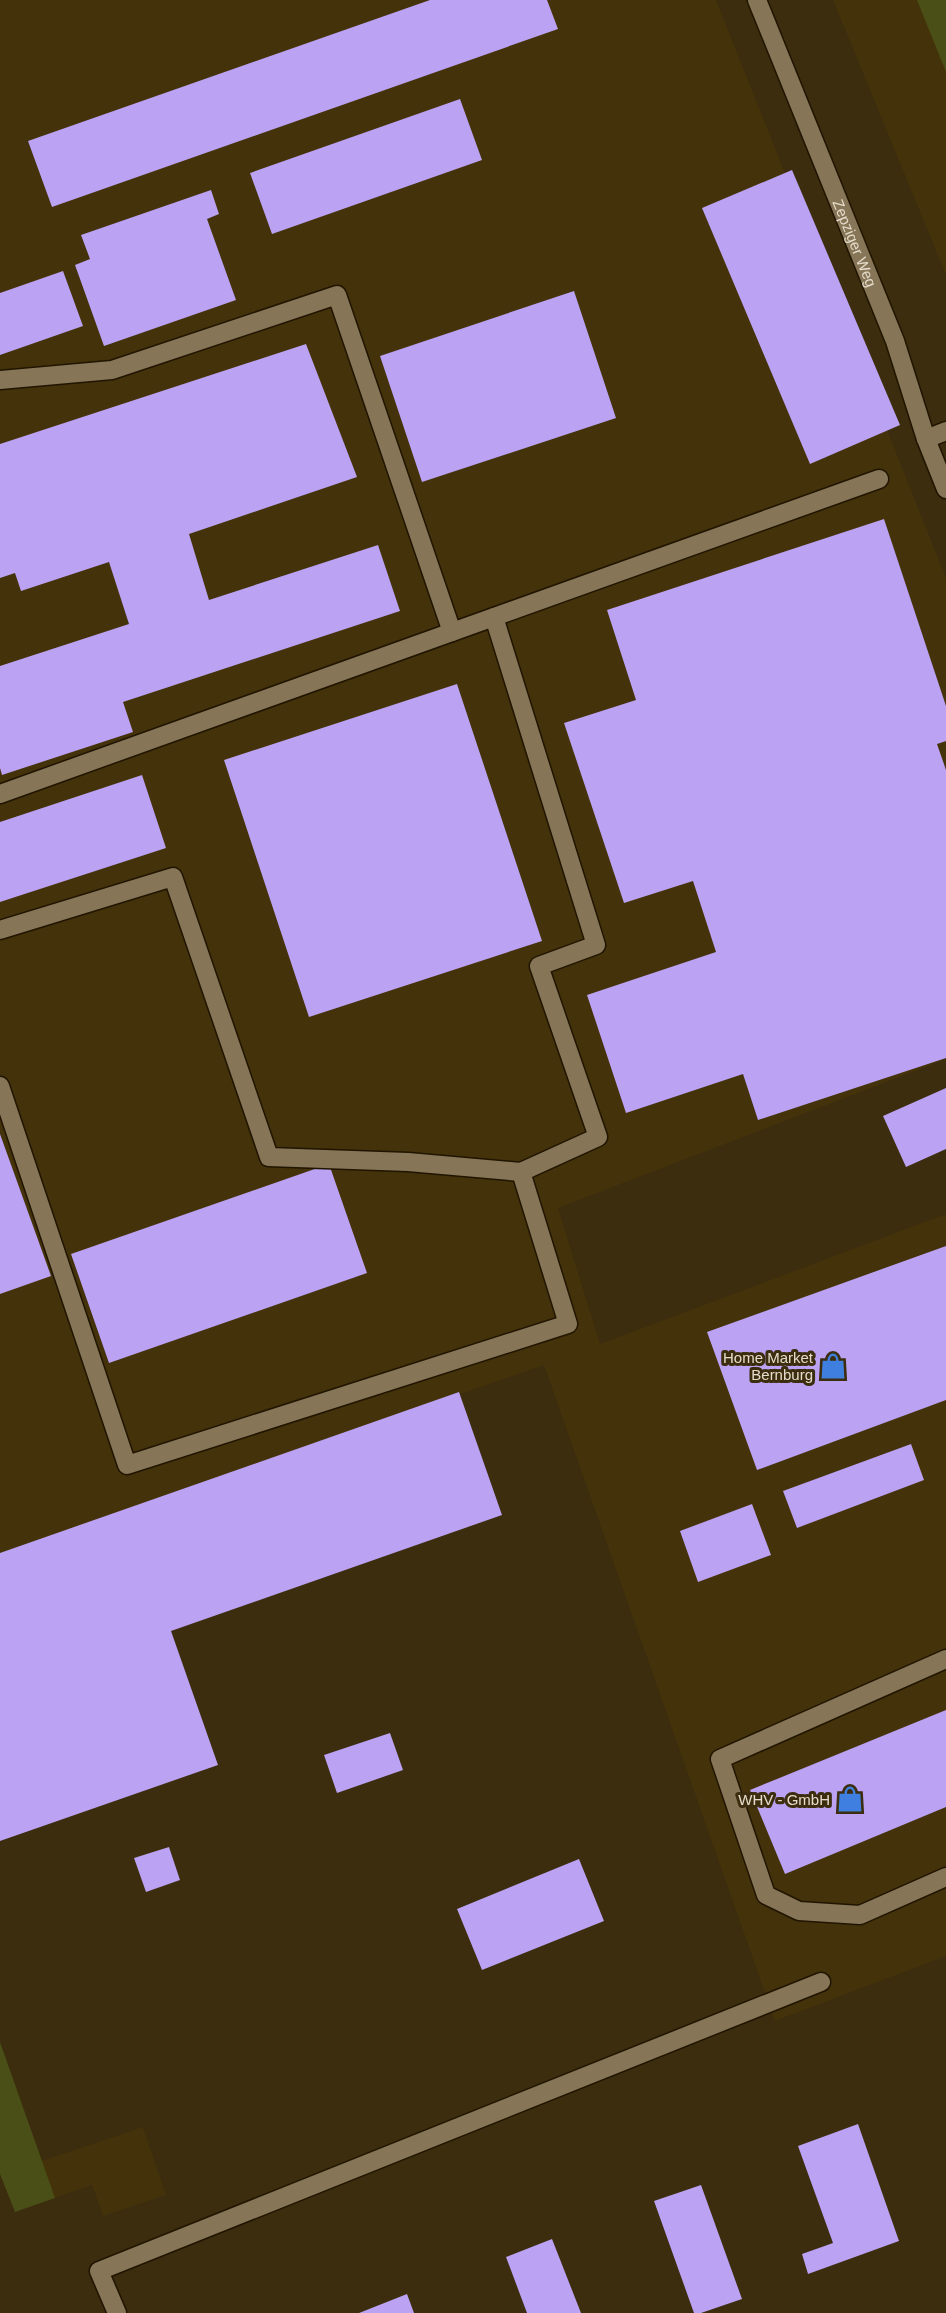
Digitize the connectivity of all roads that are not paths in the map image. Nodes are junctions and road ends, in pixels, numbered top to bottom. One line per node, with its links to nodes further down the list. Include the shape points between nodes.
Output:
1 (757, 0): 4 (street, Zepziger Weg, via 895,341)
2 (0, 380): 8 (street, via 112,370 337,295)
3 (946, 431): 4 (street)
4 (926, 439): 6 (street, Zepziger Weg)
5 (879, 479): 7 (street)
6 (946, 489)
7 (494, 617): 8 (street); 12 (street, via 596,945 539,966 598,1137)
8 (452, 632): 9 (street)
9 (0, 794)
10 (0, 930): 12 (street, via 173,877 269,1157 408,1162)
11 (0, 1086): 12 (street, via 127,1465 568,1324)
12 (521, 1172)
13 (946, 1659): 14 (street, via 720,1759 766,1895 798,1911 860,1915)
14 (946, 1877)
15 (821, 1982): 16 (street, via 99,2271)
16 (117, 2313)

